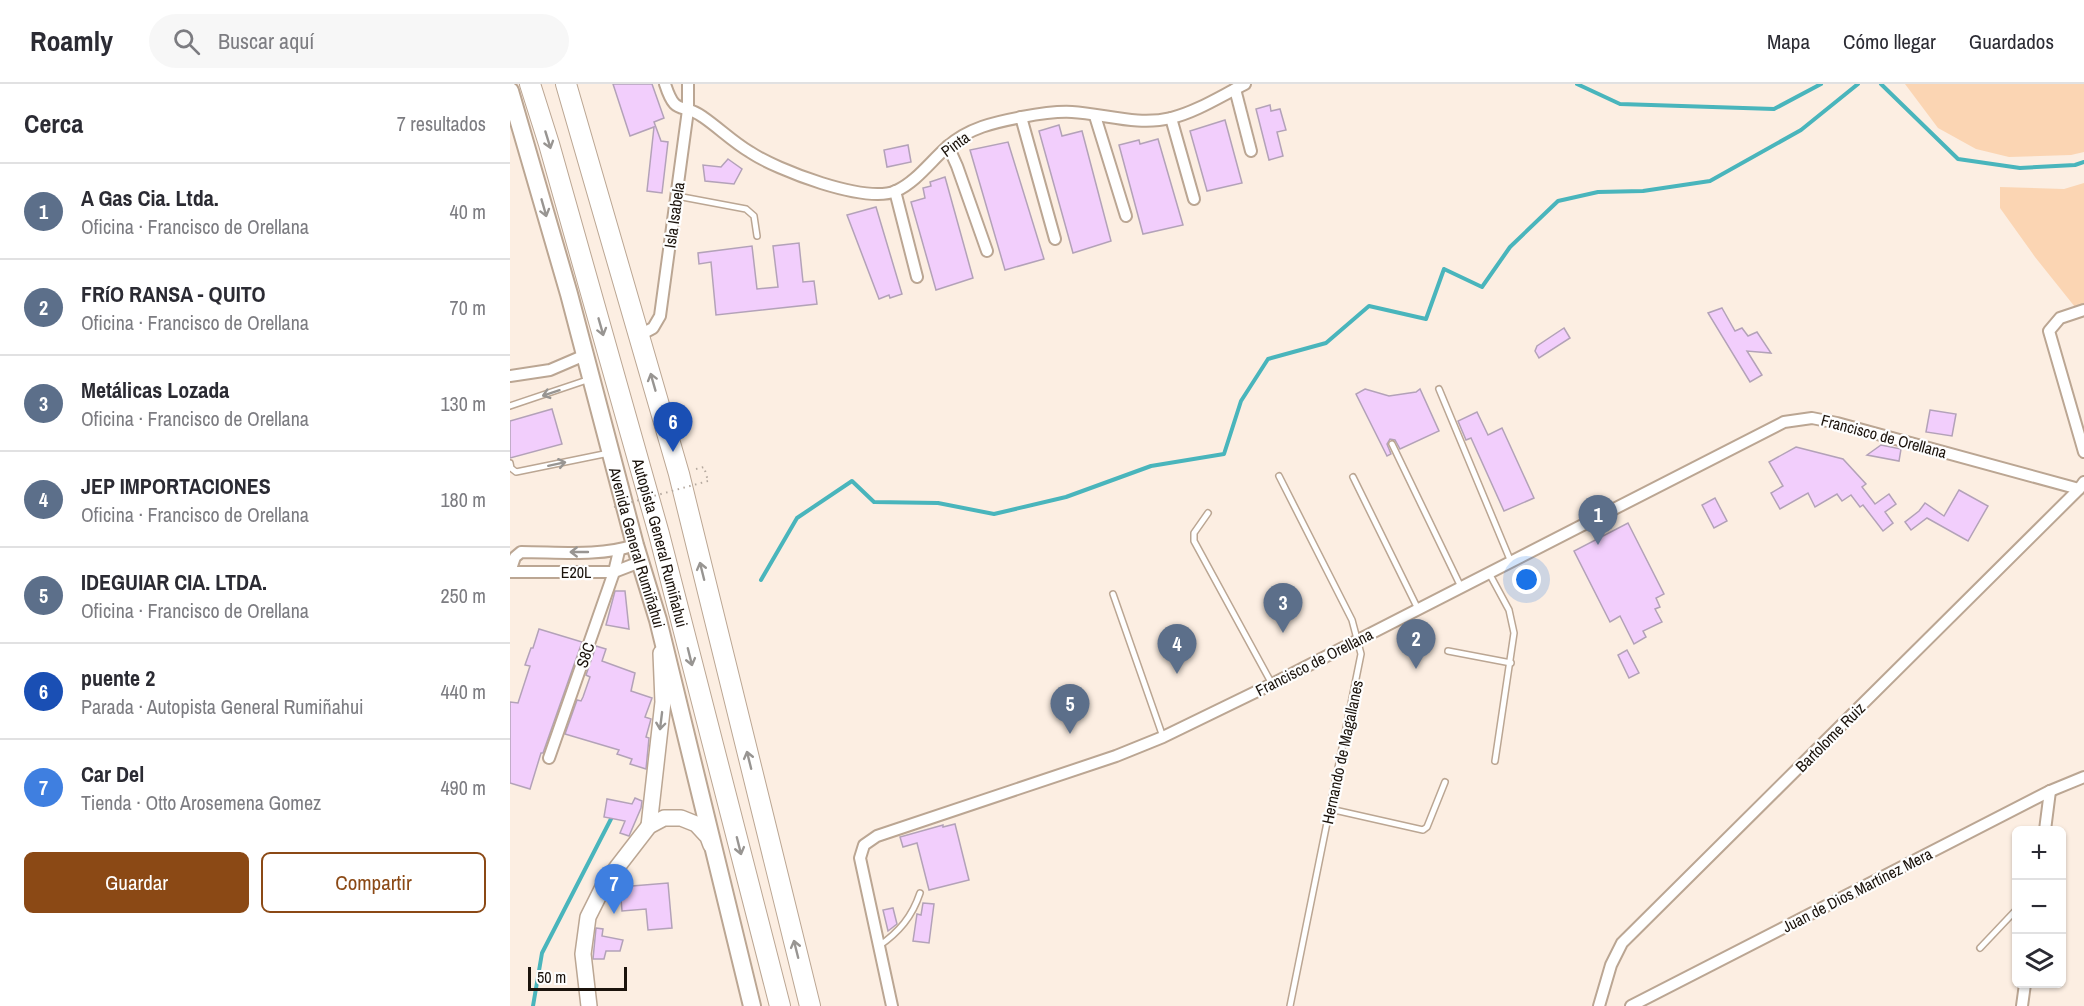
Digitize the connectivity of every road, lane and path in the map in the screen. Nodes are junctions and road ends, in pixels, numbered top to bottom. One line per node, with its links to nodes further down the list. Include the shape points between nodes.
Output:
1 (530, 84): 70 (highway, Autopista General Rumiñahui, one-way to 70, via 659,534)
2 (566, 84): 22 (highway, Autopista General Rumiñahui)
3 (665, 84): 7 (street, via 672,102)
4 (688, 84): 7 (street, Isla Isabela)
5 (1240, 87): 10 (street, Pinta); 12 (street)
6 (510, 92): 23 (main road, Avenida General Rumiñahui, one-way to 23)
7 (688, 110): 13 (street, via 698,113 750,153 799,175 847,190 880,194); 14 (street, Isla Isabela)
8 (1095, 116): 9 (street, Pinta, via 1072,112); 10 (street, Pinta, via 1132,121); 16 (street)
9 (1021, 117): 11 (street, Pinta, via 983,126); 18 (street)
10 (1171, 118): 15 (street)
11 (948, 146): 13 (street, Pinta); 19 (street)
12 (1251, 150)
13 (895, 191): 20 (street)
14 (677, 196): 17 (lane, via 746,209 754,216); 22 (street, Isla Isabela, via 660,316 653,328)
15 (1194, 199)
16 (1126, 216)
17 (757, 236)
18 (1054, 239)
19 (987, 251)
20 (917, 277)
21 (2084, 310): 30 (street, via 2060,318 2049,331)
22 (640, 335): 71 (highway, Autopista General Rumiñahui, one-way to 22, via 679,474)
23 (585, 354): 24 (street, via 550,370); 25 (main road, Avenida General Rumiñahui)
24 (510, 376)
25 (592, 379): 27 (lane, one-way to 27); 29 (main road, Avenida General Rumiñahui)
26 (1439, 389): 41 (lane)
27 (510, 406)
28 (1392, 444): 45 (lane)
29 (610, 452): 31 (lane, one-way to 29, via 516,472); 38 (main road, Avenida General Rumiñahui)
30 (2084, 452)
31 (510, 463)
32 (704, 467): 36 (path, bridge, via 708,481)
33 (1280, 476): 49 (lane, Hernando de Magallanes, via 1352,620)
34 (1353, 477): 47 (lane)
35 (2082, 485): 41 (street, Francisco de Orellana, via 1812,418 1784,422); 74 (street, Bartolome Ruiz, via 1622,943)
36 (614, 507)
37 (1208, 513): 52 (lane, via 1194,533 1194,541)
38 (635, 545): 39 (street, E20L); 40 (main road, Avenida General Rumiñahui)
39 (619, 551): 42 (street, E20L, one-way to 42, via 521,552); 43 (street, S8C)
40 (640, 562): 43 (street, E20L); 48 (main road, Avenida General Rumiñahui)
41 (1511, 562): 44 (street, Francisco de Orellana)
42 (510, 572): 43 (street, E20L)
43 (614, 572): 54 (street, S8C)
44 (1489, 573): 45 (street, Francisco de Orellana); 51 (lane, via 1509,610 1514,633)
45 (1461, 587): 47 (street, Francisco de Orellana)
46 (1113, 594): 53 (lane)
47 (1418, 609): 49 (street, Francisco de Orellana)
48 (658, 620): 60 (street, one-way to 60, via 663,702); 62 (main road, Avenida General Rumiñahui)
49 (1357, 641): 52 (street, Francisco de Orellana); 59 (lane, Hernando de Magallanes, via 1361,654 1359,670)
50 (1448, 651): 51 (lane)
51 (1511, 663): 55 (lane)
52 (1272, 684): 53 (street, Francisco de Orellana)
53 (1163, 737): 65 (street, Francisco de Orellana, via 877,836 864,844 860,858)
54 (549, 758)
55 (1495, 761)
56 (2084, 777): 58 (street, Juan de Dios Martínez Mera)
57 (1445, 782): 59 (lane, via 1423,830)
58 (2050, 791): 61 (street); 75 (street, Juan de Dios Martínez Mera)
59 (1330, 809): 73 (lane, Hernando de Magallanes)
60 (648, 826): 62 (street, via 664,818 681,818 696,824 708,837); 68 (street, via 604,883 588,917 583,954)
61 (2046, 826)
62 (713, 852): 69 (main road, Avenida General Rumiñahui)
63 (920, 893): 65 (lane, via 902,926)
64 (2012, 914): 66 (lane)
65 (879, 946): 72 (street, Francisco de Orellana)
66 (1980, 948)
67 (2024, 988): 76 (street)
68 (589, 1006)
69 (752, 1006)
70 (780, 1006)
71 (810, 1006)
72 (892, 1006)
73 (1290, 1006)
74 (1599, 1006)
75 (1631, 1006)
76 (2022, 1006)

